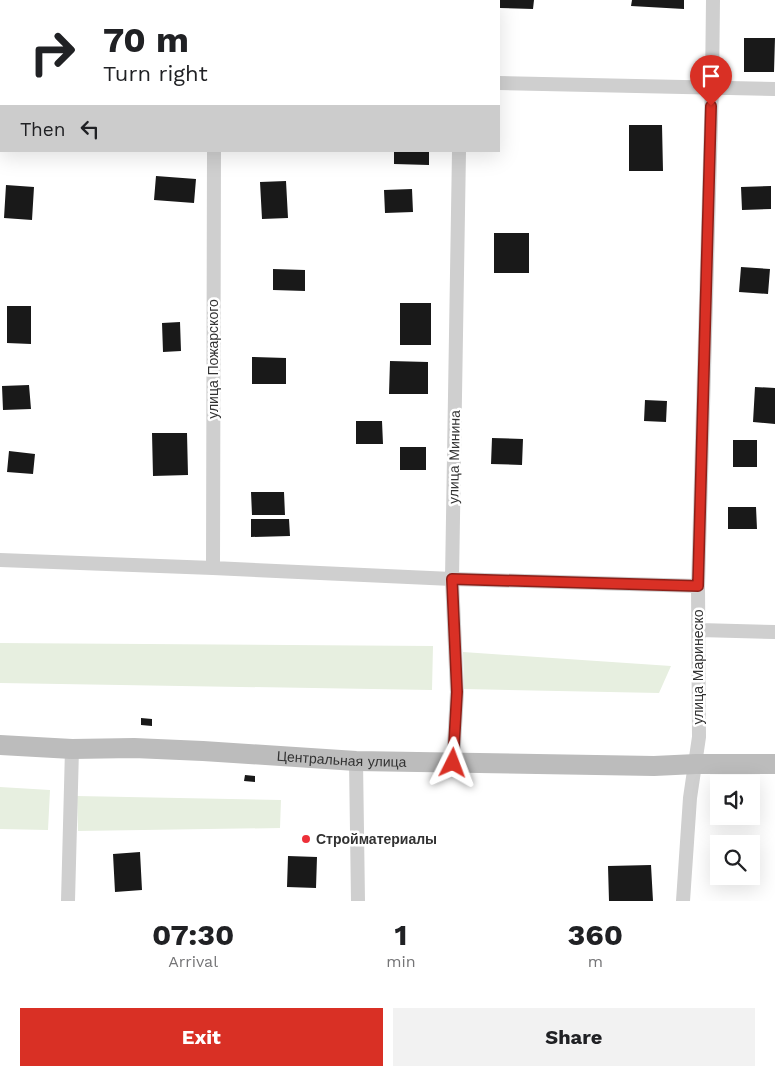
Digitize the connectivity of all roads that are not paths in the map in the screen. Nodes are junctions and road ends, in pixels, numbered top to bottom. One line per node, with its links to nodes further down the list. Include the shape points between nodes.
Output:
1 (712, 0): 3 (street, улица Маринеско)
2 (500, 82): 3 (street)
3 (712, 86): 4 (street); 10 (street, улица Маринеско)
4 (775, 88)
5 (214, 152): 8 (street, улица Пожарского)
6 (459, 152): 9 (street, улица Минина)
7 (0, 560): 8 (street)
8 (213, 568): 9 (street)
9 (452, 579): 10 (street); 16 (street, улица Минина, via 457,692)
10 (698, 586): 11 (street, улица Маринеско)
11 (699, 630): 12 (street); 17 (street, улица Маринеско)
12 (775, 632)
13 (0, 745): 14 (main road, Центральная улица)
14 (72, 749): 15 (main road, Центральная улица, via 134,748); 19 (street)
15 (356, 761): 16 (main road, Центральная улица); 20 (street)
16 (453, 763): 17 (main road, Центральная улица)
17 (696, 764): 18 (main road, Центральная улица); 21 (street, улица Маринеско, via 690,798)
18 (775, 764)
19 (68, 901)
20 (358, 901)
21 (684, 901)

